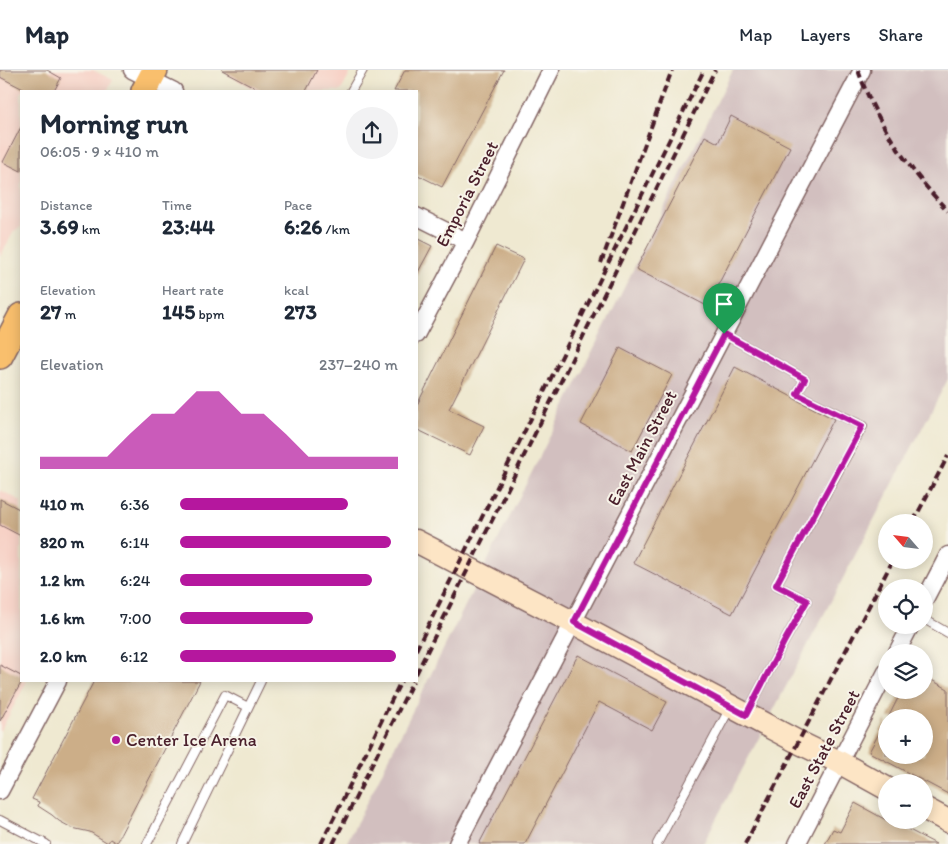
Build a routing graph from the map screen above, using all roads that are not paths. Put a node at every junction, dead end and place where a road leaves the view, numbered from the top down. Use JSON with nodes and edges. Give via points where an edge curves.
{"nodes":[{"id":1,"x":363,"y":70,"type":"edge"},
{"id":2,"x":552,"y":70,"type":"edge"},
{"id":3,"x":862,"y":70,"type":"edge"},
{"id":4,"x":145,"y":78,"type":"edge"},
{"id":5,"x":172,"y":90,"type":"edge"},
{"id":6,"x":352,"y":90,"type":"edge"},
{"id":7,"x":418,"y":217,"type":"edge"},
{"id":8,"x":466,"y":241,"type":"junction"},
{"id":9,"x":14,"y":324,"type":"edge"},
{"id":10,"x":418,"y":331,"type":"edge"},
{"id":11,"x":724,"y":334,"type":"junction"},
{"id":12,"x":0,"y":356,"type":"edge"},
{"id":13,"x":418,"y":542,"type":"edge"},
{"id":14,"x":948,"y":555,"type":"edge"},
{"id":15,"x":933,"y":584,"type":"edge"},
{"id":16,"x":574,"y":622,"type":"junction"},
{"id":17,"x":933,"y":625,"type":"edge"},
{"id":18,"x":948,"y":633,"type":"edge"},
{"id":19,"x":57,"y":682,"type":"edge"},
{"id":20,"x":260,"y":682,"type":"edge"},
{"id":21,"x":878,"y":687,"type":"edge"},
{"id":22,"x":248,"y":707,"type":"junction"},
{"id":23,"x":738,"y":711,"type":"junction"},
{"id":24,"x":839,"y":762,"type":"junction"},
{"id":25,"x":878,"y":784,"type":"edge"},
{"id":26,"x":0,"y":791,"type":"edge"},
{"id":27,"x":933,"y":812,"type":"edge"},
{"id":28,"x":0,"y":820,"type":"edge"},
{"id":29,"x":948,"y":820,"type":"edge"},
{"id":30,"x":46,"y":844,"type":"edge"},
{"id":31,"x":147,"y":844,"type":"edge"},
{"id":32,"x":182,"y":844,"type":"edge"},
{"id":33,"x":457,"y":844,"type":"edge"},
{"id":34,"x":657,"y":844,"type":"edge"},
{"id":35,"x":797,"y":844,"type":"edge"}],
"edges":[{"from":1,"to":6,"type":"lane"},
{"from":2,"to":8,"type":"street","name":"Emporia Street"},
{"from":3,"to":11,"type":"street","name":"East Main Street"},
{"from":4,"to":5,"type":"street"},
{"from":7,"to":8,"type":"street"},
{"from":8,"to":10,"type":"street","name":"Emporia Street"},
{"from":9,"to":12,"type":"main road"},
{"from":11,"to":16,"type":"street","name":"East Main Street"},
{"from":11,"to":23,"type":"lane","via":[[805,379],[797,394],[862,426],[776,585],[807,601]]},
{"from":13,"to":16,"type":"street"},
{"from":14,"to":15,"type":"street"},
{"from":16,"to":23,"type":"street"},
{"from":16,"to":33,"type":"street","name":"East Main Street"},
{"from":17,"to":18,"type":"lane"},
{"from":19,"to":26,"type":"street"},
{"from":20,"to":22,"type":"lane"},
{"from":21,"to":24,"type":"street","name":"East State Street"},
{"from":22,"to":31,"type":"lane","via":[[225,695]]},
{"from":22,"to":32,"type":"lane"},
{"from":23,"to":24,"type":"street"},
{"from":23,"to":34,"type":"lane"},
{"from":24,"to":25,"type":"street"},
{"from":24,"to":35,"type":"street","name":"East State Street"},
{"from":27,"to":29,"type":"street"},
{"from":28,"to":30,"type":"lane"}]}
